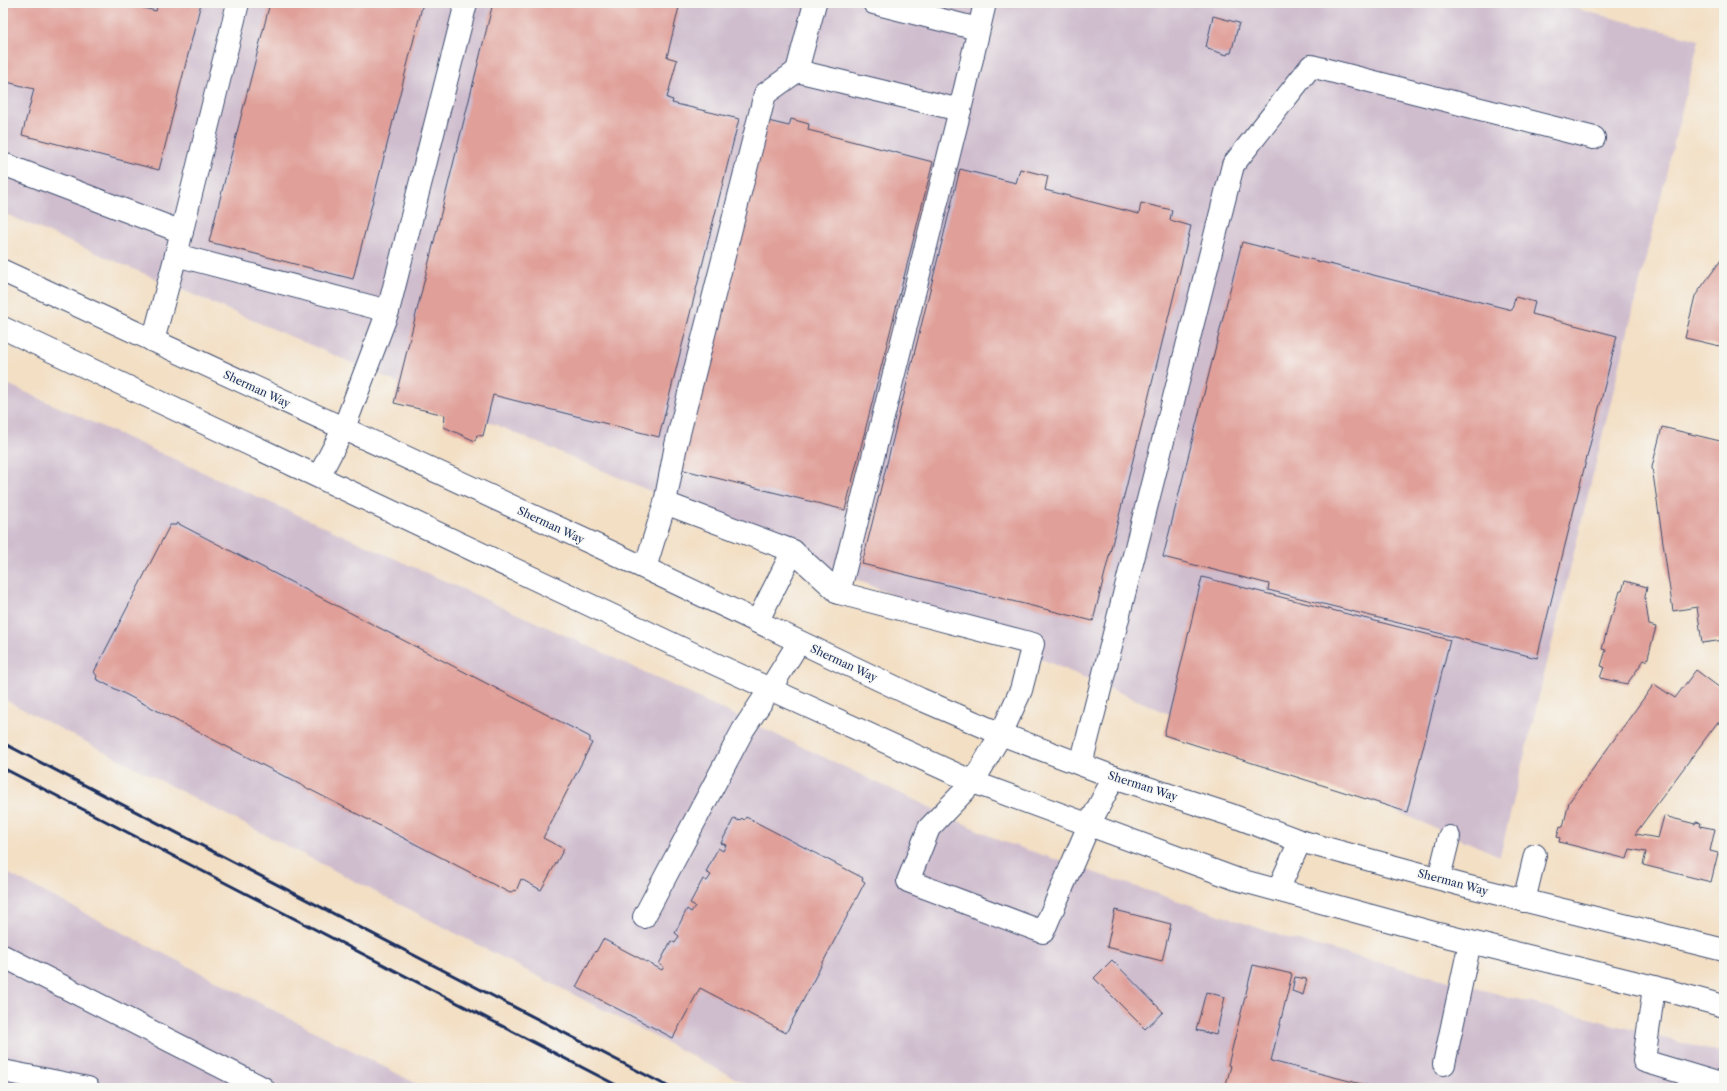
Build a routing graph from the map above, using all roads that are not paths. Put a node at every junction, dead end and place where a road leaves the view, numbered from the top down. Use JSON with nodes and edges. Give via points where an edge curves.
{"nodes":[{"id":1,"x":238,"y":3,"type":"edge"},
{"id":2,"x":466,"y":3,"type":"edge"},
{"id":3,"x":815,"y":3,"type":"edge"},
{"id":4,"x":874,"y":3,"type":"edge"},
{"id":5,"x":985,"y":3,"type":"edge"},
{"id":6,"x":978,"y":29,"type":"junction"},
{"id":7,"x":797,"y":71,"type":"junction"},
{"id":8,"x":960,"y":110,"type":"junction"},
{"id":9,"x":1594,"y":138,"type":"dead end"},
{"id":10,"x":3,"y":164,"type":"edge"},
{"id":11,"x":182,"y":232,"type":"junction"},
{"id":12,"x":176,"y":255,"type":"junction"},
{"id":13,"x":3,"y":271,"type":"edge"},
{"id":14,"x":388,"y":311,"type":"junction"},
{"id":15,"x":3,"y":328,"type":"edge"},
{"id":16,"x":153,"y":341,"type":"junction"},
{"id":17,"x":344,"y":428,"type":"junction"},
{"id":18,"x":319,"y":476,"type":"junction"},
{"id":19,"x":665,"y":503,"type":"junction"},
{"id":20,"x":793,"y":551,"type":"junction"},
{"id":21,"x":645,"y":568,"type":"junction"},
{"id":22,"x":839,"y":593,"type":"junction"},
{"id":23,"x":757,"y":622,"type":"junction"},
{"id":24,"x":799,"y":642,"type":"junction"},
{"id":25,"x":770,"y":689,"type":"junction"},
{"id":26,"x":1001,"y":734,"type":"junction"},
{"id":27,"x":1081,"y":764,"type":"junction"},
{"id":28,"x":1114,"y":777,"type":"junction"},
{"id":29,"x":973,"y":782,"type":"junction"},
{"id":30,"x":1089,"y":825,"type":"junction"},
{"id":31,"x":1449,"y":837,"type":"dead end"},
{"id":32,"x":1300,"y":841,"type":"junction"},
{"id":33,"x":1535,"y":855,"type":"dead end"},
{"id":34,"x":1439,"y":878,"type":"junction"},
{"id":35,"x":1278,"y":890,"type":"junction"},
{"id":36,"x":1524,"y":901,"type":"junction"},
{"id":37,"x":644,"y":917,"type":"dead end"},
{"id":38,"x":1470,"y":942,"type":"junction"},
{"id":39,"x":1724,"y":950,"type":"edge"},
{"id":40,"x":3,"y":956,"type":"edge"},
{"id":41,"x":1654,"y":987,"type":"junction"},
{"id":42,"x":1724,"y":1006,"type":"edge"},
{"id":43,"x":1444,"y":1064,"type":"dead end"},
{"id":44,"x":3,"y":1071,"type":"edge"},
{"id":45,"x":1724,"y":1085,"type":"edge"},
{"id":46,"x":88,"y":1088,"type":"edge"},
{"id":47,"x":263,"y":1088,"type":"edge"}],
"edges":[{"from":1,"to":11,"type":"main road"},
{"from":2,"to":14,"type":"main road"},
{"from":3,"to":7,"type":"main road"},
{"from":4,"to":6,"type":"main road"},
{"from":5,"to":6,"type":"main road"},
{"from":6,"to":8,"type":"main road"},
{"from":7,"to":8,"type":"main road"},
{"from":7,"to":19,"type":"main road","via":[[765,94],[676,445]]},
{"from":8,"to":22,"type":"main road"},
{"from":9,"to":27,"type":"main road","via":[[1311,66],[1233,164]]},
{"from":10,"to":11,"type":"main road"},
{"from":11,"to":12,"type":"main road"},
{"from":12,"to":14,"type":"main road"},
{"from":12,"to":16,"type":"main road"},
{"from":13,"to":16,"type":"main road","name":"Sherman Way"},
{"from":14,"to":17,"type":"main road"},
{"from":15,"to":18,"type":"main road"},
{"from":16,"to":17,"type":"main road","name":"Sherman Way"},
{"from":17,"to":18,"type":"main road"},
{"from":17,"to":21,"type":"main road","name":"Sherman Way"},
{"from":18,"to":25,"type":"main road"},
{"from":19,"to":20,"type":"main road"},
{"from":19,"to":21,"type":"main road"},
{"from":20,"to":22,"type":"main road"},
{"from":20,"to":23,"type":"main road"},
{"from":21,"to":23,"type":"main road","name":"Sherman Way"},
{"from":22,"to":26,"type":"main road","via":[[1033,644],[1021,690]]},
{"from":23,"to":24,"type":"main road","name":"Sherman Way"},
{"from":24,"to":25,"type":"main road"},
{"from":24,"to":26,"type":"main road","name":"Sherman Way"},
{"from":25,"to":29,"type":"main road"},
{"from":25,"to":37,"type":"main road","via":[[743,730]]},
{"from":26,"to":27,"type":"main road","name":"Sherman Way"},
{"from":26,"to":29,"type":"main road"},
{"from":27,"to":28,"type":"main road","name":"Sherman Way"},
{"from":28,"to":30,"type":"main road"},
{"from":28,"to":32,"type":"main road","name":"Sherman Way","via":[[1231,815]]},
{"from":29,"to":30,"type":"main road"},
{"from":29,"to":30,"type":"main road","via":[[929,828],[908,881],[1044,932]]},
{"from":30,"to":35,"type":"main road","via":[[1236,878]]},
{"from":31,"to":34,"type":"main road"},
{"from":32,"to":34,"type":"main road","name":"Sherman Way"},
{"from":32,"to":35,"type":"main road"},
{"from":33,"to":36,"type":"main road"},
{"from":34,"to":36,"type":"main road","name":"Sherman Way"},
{"from":35,"to":38,"type":"main road"},
{"from":36,"to":39,"type":"main road","name":"Sherman Way"},
{"from":38,"to":41,"type":"main road"},
{"from":38,"to":43,"type":"main road"},
{"from":40,"to":47,"type":"main road"},
{"from":41,"to":42,"type":"main road"},
{"from":41,"to":45,"type":"main road","via":[[1644,1062]]},
{"from":44,"to":46,"type":"main road"}]}
